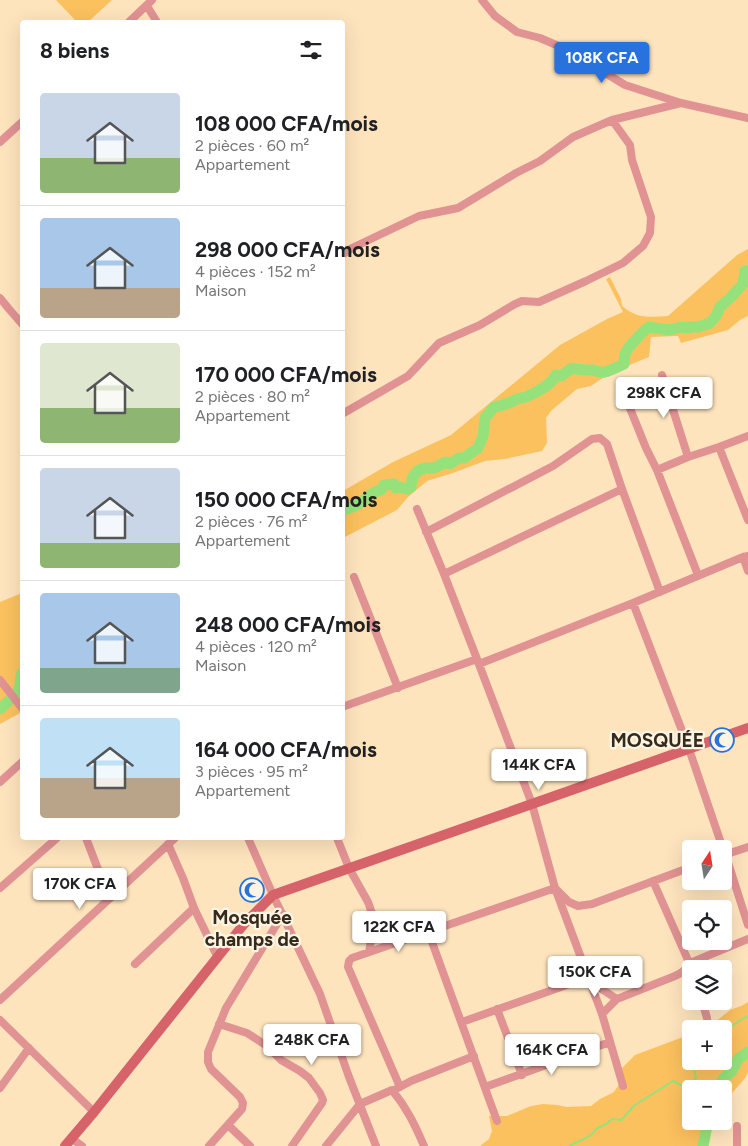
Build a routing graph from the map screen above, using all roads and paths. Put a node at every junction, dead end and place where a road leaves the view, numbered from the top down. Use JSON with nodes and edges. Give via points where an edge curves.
{"nodes":[{"id":1,"x":482,"y":0,"type":"edge"},
{"id":2,"x":150,"y":3,"type":"edge"},
{"id":3,"x":132,"y":20,"type":"edge"},
{"id":4,"x":156,"y":20,"type":"edge"},
{"id":5,"x":681,"y":103,"type":"junction"},
{"id":6,"x":748,"y":118,"type":"edge"},
{"id":7,"x":612,"y":120,"type":"junction"},
{"id":8,"x":20,"y":124,"type":"edge"},
{"id":9,"x":0,"y":142,"type":"edge"},
{"id":10,"x":345,"y":254,"type":"edge"},
{"id":11,"x":0,"y":298,"type":"edge"},
{"id":12,"x":20,"y":322,"type":"edge"},
{"id":13,"x":662,"y":375,"type":"dead end"},
{"id":14,"x":625,"y":396,"type":"dead end"},
{"id":15,"x":345,"y":412,"type":"edge"},
{"id":16,"x":748,"y":436,"type":"edge"},
{"id":17,"x":719,"y":447,"type":"junction"},
{"id":18,"x":688,"y":457,"type":"junction"},
{"id":19,"x":657,"y":470,"type":"junction"},
{"id":20,"x":622,"y":489,"type":"junction"},
{"id":21,"x":417,"y":509,"type":"dead end"},
{"id":22,"x":748,"y":520,"type":"edge"},
{"id":23,"x":426,"y":532,"type":"junction"},
{"id":24,"x":745,"y":556,"type":"edge"},
{"id":25,"x":748,"y":571,"type":"edge"},
{"id":26,"x":444,"y":574,"type":"junction"},
{"id":27,"x":698,"y":575,"type":"junction"},
{"id":28,"x":354,"y":578,"type":"dead end"},
{"id":29,"x":660,"y":592,"type":"junction"},
{"id":30,"x":633,"y":603,"type":"junction"},
{"id":31,"x":478,"y":661,"type":"junction"},
{"id":32,"x":0,"y":680,"type":"edge"},
{"id":33,"x":398,"y":688,"type":"junction"},
{"id":34,"x":20,"y":706,"type":"edge"},
{"id":35,"x":345,"y":706,"type":"edge"},
{"id":36,"x":748,"y":728,"type":"edge"},
{"id":37,"x":689,"y":749,"type":"junction"},
{"id":38,"x":20,"y":764,"type":"edge"},
{"id":39,"x":0,"y":782,"type":"edge"},
{"id":40,"x":532,"y":804,"type":"junction"},
{"id":41,"x":55,"y":840,"type":"edge"},
{"id":42,"x":87,"y":840,"type":"edge"},
{"id":43,"x":173,"y":840,"type":"edge"},
{"id":44,"x":249,"y":840,"type":"edge"},
{"id":45,"x":338,"y":840,"type":"edge"},
{"id":46,"x":720,"y":840,"type":"edge"},
{"id":47,"x":168,"y":844,"type":"junction"},
{"id":48,"x":748,"y":847,"type":"edge"},
{"id":49,"x":732,"y":850,"type":"edge"},
{"id":50,"x":348,"y":868,"type":"junction"},
{"id":51,"x":682,"y":870,"type":"edge"},
{"id":52,"x":732,"y":876,"type":"edge"},
{"id":53,"x":653,"y":881,"type":"junction"},
{"id":54,"x":0,"y":888,"type":"edge"},
{"id":55,"x":555,"y":888,"type":"junction"},
{"id":56,"x":273,"y":895,"type":"junction"},
{"id":57,"x":110,"y":898,"type":"junction"},
{"id":58,"x":194,"y":908,"type":"junction"},
{"id":59,"x":283,"y":914,"type":"junction"},
{"id":60,"x":748,"y":925,"type":"edge"},
{"id":61,"x":428,"y":931,"type":"junction"},
{"id":62,"x":748,"y":939,"type":"edge"},
{"id":63,"x":369,"y":952,"type":"junction"},
{"id":64,"x":218,"y":958,"type":"junction"},
{"id":65,"x":688,"y":960,"type":"edge"},
{"id":66,"x":704,"y":960,"type":"edge"},
{"id":67,"x":135,"y":964,"type":"dead end"},
{"id":68,"x":682,"y":972,"type":"edge"},
{"id":69,"x":589,"y":977,"type":"junction"},
{"id":70,"x":617,"y":999,"type":"junction"},
{"id":71,"x":0,"y":1000,"type":"edge"},
{"id":72,"x":497,"y":1010,"type":"junction"},
{"id":73,"x":705,"y":1010,"type":"edge"},
{"id":74,"x":602,"y":1014,"type":"junction"},
{"id":75,"x":707,"y":1018,"type":"dead end"},
{"id":76,"x":0,"y":1020,"type":"edge"},
{"id":77,"x":462,"y":1022,"type":"junction"},
{"id":78,"x":219,"y":1024,"type":"junction"},
{"id":79,"x":610,"y":1042,"type":"junction"},
{"id":80,"x":29,"y":1048,"type":"junction"},
{"id":81,"x":474,"y":1056,"type":"junction"},
{"id":82,"x":522,"y":1074,"type":"junction"},
{"id":83,"x":623,"y":1086,"type":"dead end"},
{"id":84,"x":400,"y":1087,"type":"junction"},
{"id":85,"x":485,"y":1087,"type":"junction"},
{"id":86,"x":0,"y":1088,"type":"edge"},
{"id":87,"x":392,"y":1090,"type":"junction"},
{"id":88,"x":360,"y":1104,"type":"junction"},
{"id":89,"x":94,"y":1112,"type":"junction"},
{"id":90,"x":497,"y":1121,"type":"dead end"},
{"id":91,"x":228,"y":1125,"type":"junction"},
{"id":92,"x":737,"y":1126,"type":"dead end"},
{"id":93,"x":68,"y":1142,"type":"edge"},
{"id":94,"x":82,"y":1146,"type":"edge"},
{"id":95,"x":209,"y":1146,"type":"edge"},
{"id":96,"x":250,"y":1146,"type":"edge"},
{"id":97,"x":292,"y":1146,"type":"edge"},
{"id":98,"x":326,"y":1146,"type":"edge"},
{"id":99,"x":376,"y":1146,"type":"edge"},
{"id":100,"x":424,"y":1146,"type":"edge"},
{"id":101,"x":737,"y":1146,"type":"edge"}],
"edges":[{"from":1,"to":5,"type":"street","via":[[495,16],[517,32],[568,50],[625,85]]},
{"from":2,"to":3,"type":"street"},
{"from":2,"to":4,"type":"street"},
{"from":5,"to":6,"type":"street"},
{"from":5,"to":7,"type":"street"},
{"from":7,"to":10,"type":"street","via":[[573,137],[540,161],[458,208],[419,216]]},
{"from":7,"to":15,"type":"street","via":[[630,145],[651,216],[650,233],[643,246],[623,263],[586,281],[539,302],[522,301],[439,343],[408,376]]},
{"from":8,"to":9,"type":"street"},
{"from":11,"to":12,"type":"street"},
{"from":13,"to":18,"type":"street"},
{"from":14,"to":19,"type":"street"},
{"from":16,"to":17,"type":"street"},
{"from":17,"to":18,"type":"street"},
{"from":17,"to":22,"type":"street"},
{"from":18,"to":19,"type":"street"},
{"from":19,"to":27,"type":"street"},
{"from":20,"to":23,"type":"street","via":[[607,444],[600,438],[592,439],[553,466]]},
{"from":20,"to":26,"type":"street"},
{"from":20,"to":29,"type":"street"},
{"from":21,"to":23,"type":"street"},
{"from":23,"to":26,"type":"street"},
{"from":24,"to":25,"type":"street"},
{"from":24,"to":27,"type":"street"},
{"from":26,"to":31,"type":"street"},
{"from":27,"to":29,"type":"street"},
{"from":28,"to":33,"type":"street"},
{"from":29,"to":30,"type":"street"},
{"from":30,"to":31,"type":"street"},
{"from":30,"to":37,"type":"street"},
{"from":31,"to":33,"type":"street"},
{"from":31,"to":40,"type":"street"},
{"from":32,"to":34,"type":"street"},
{"from":33,"to":35,"type":"street"},
{"from":36,"to":37,"type":"street"},
{"from":37,"to":40,"type":"street"},
{"from":37,"to":46,"type":"street"},
{"from":38,"to":39,"type":"street"},
{"from":40,"to":50,"type":"street"},
{"from":40,"to":55,"type":"street"},
{"from":41,"to":54,"type":"street"},
{"from":42,"to":57,"type":"street"},
{"from":43,"to":47,"type":"street"},
{"from":44,"to":56,"type":"street"},
{"from":45,"to":50,"type":"street"},
{"from":47,"to":57,"type":"street"},
{"from":47,"to":58,"type":"street"},
{"from":48,"to":49,"type":"street"},
{"from":50,"to":56,"type":"street"},
{"from":50,"to":63,"type":"street","via":[[373,916]]},
{"from":51,"to":53,"type":"street"},
{"from":52,"to":60,"type":"street"},
{"from":53,"to":55,"type":"street","via":[[592,904],[578,906]]},
{"from":53,"to":65,"type":"street"},
{"from":55,"to":61,"type":"street"},
{"from":55,"to":69,"type":"street"},
{"from":56,"to":59,"type":"street"},
{"from":56,"to":64,"type":"street","via":[[244,924]]},
{"from":57,"to":71,"type":"street"},
{"from":58,"to":64,"type":"street"},
{"from":58,"to":67,"type":"street"},
{"from":59,"to":78,"type":"street"},
{"from":59,"to":88,"type":"street","via":[[320,994]]},
{"from":61,"to":63,"type":"street"},
{"from":61,"to":77,"type":"street"},
{"from":62,"to":66,"type":"street"},
{"from":63,"to":84,"type":"street","via":[[349,960],[348,967]]},
{"from":64,"to":89,"type":"street"},
{"from":68,"to":70,"type":"street"},
{"from":69,"to":70,"type":"street"},
{"from":69,"to":72,"type":"street"},
{"from":69,"to":74,"type":"street"},
{"from":70,"to":74,"type":"street"},
{"from":72,"to":77,"type":"street"},
{"from":72,"to":82,"type":"street"},
{"from":73,"to":75,"type":"street"},
{"from":74,"to":79,"type":"street"},
{"from":76,"to":80,"type":"street"},
{"from":77,"to":81,"type":"street"},
{"from":78,"to":91,"type":"street","via":[[208,1052],[208,1062],[243,1103],[242,1109]]},
{"from":78,"to":97,"type":"street","via":[[247,1033],[267,1046],[281,1060],[309,1078],[320,1093],[322,1103]]},
{"from":79,"to":82,"type":"street"},
{"from":79,"to":83,"type":"street"},
{"from":80,"to":86,"type":"street"},
{"from":80,"to":89,"type":"street"},
{"from":81,"to":84,"type":"street"},
{"from":81,"to":85,"type":"street"},
{"from":82,"to":85,"type":"street"},
{"from":84,"to":87,"type":"street"},
{"from":85,"to":90,"type":"street"},
{"from":87,"to":88,"type":"street"},
{"from":87,"to":100,"type":"street","via":[[410,1115]]},
{"from":88,"to":98,"type":"street"},
{"from":88,"to":99,"type":"street"},
{"from":89,"to":93,"type":"street"},
{"from":91,"to":95,"type":"street"},
{"from":91,"to":96,"type":"street"},
{"from":92,"to":101,"type":"street"},
{"from":93,"to":94,"type":"street"}]}
